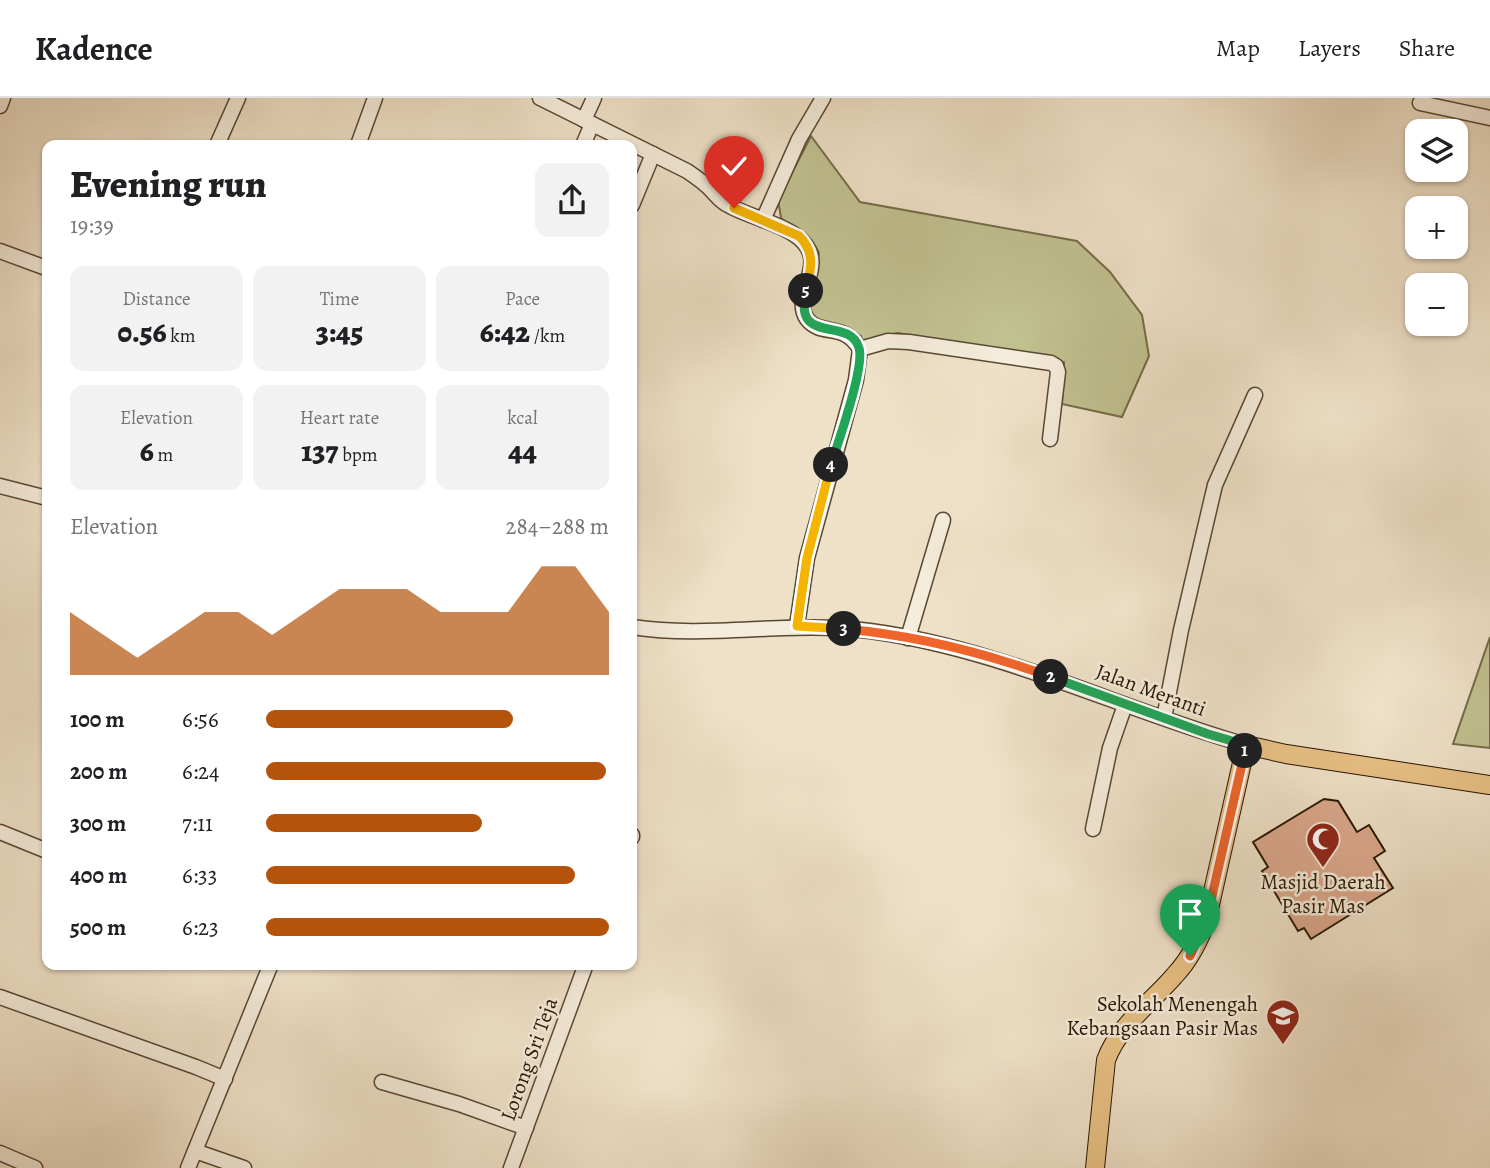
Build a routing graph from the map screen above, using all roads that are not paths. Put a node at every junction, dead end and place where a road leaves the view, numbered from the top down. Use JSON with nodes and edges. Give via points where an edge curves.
{"nodes":[{"id":1,"x":3,"y":98,"type":"edge"},
{"id":2,"x":238,"y":98,"type":"edge"},
{"id":3,"x":375,"y":98,"type":"edge"},
{"id":4,"x":540,"y":98,"type":"edge"},
{"id":5,"x":593,"y":98,"type":"edge"},
{"id":6,"x":823,"y":98,"type":"edge"},
{"id":7,"x":1420,"y":103,"type":"dead end"},
{"id":8,"x":0,"y":106,"type":"edge"},
{"id":9,"x":1490,"y":118,"type":"edge"},
{"id":10,"x":588,"y":122,"type":"junction"},
{"id":11,"x":220,"y":140,"type":"edge"},
{"id":12,"x":360,"y":140,"type":"edge"},
{"id":13,"x":584,"y":140,"type":"edge"},
{"id":14,"x":625,"y":140,"type":"edge"},
{"id":15,"x":637,"y":146,"type":"edge"},
{"id":16,"x":653,"y":154,"type":"junction"},
{"id":17,"x":637,"y":193,"type":"edge"},
{"id":18,"x":763,"y":220,"type":"junction"},
{"id":19,"x":0,"y":251,"type":"edge"},
{"id":20,"x":42,"y":267,"type":"edge"},
{"id":21,"x":860,"y":349,"type":"junction"},
{"id":22,"x":1255,"y":396,"type":"dead end"},
{"id":23,"x":1050,"y":439,"type":"dead end"},
{"id":24,"x":0,"y":485,"type":"edge"},
{"id":25,"x":42,"y":497,"type":"edge"},
{"id":26,"x":943,"y":520,"type":"dead end"},
{"id":27,"x":797,"y":626,"type":"junction"},
{"id":28,"x":637,"y":628,"type":"edge"},
{"id":29,"x":908,"y":638,"type":"junction"},
{"id":30,"x":1125,"y":705,"type":"junction"},
{"id":31,"x":1164,"y":718,"type":"junction"},
{"id":32,"x":1246,"y":745,"type":"junction"},
{"id":33,"x":1490,"y":785,"type":"edge"},
{"id":34,"x":1093,"y":829,"type":"dead end"},
{"id":35,"x":0,"y":832,"type":"edge"},
{"id":36,"x":42,"y":849,"type":"edge"},
{"id":37,"x":269,"y":970,"type":"edge"},
{"id":38,"x":584,"y":970,"type":"edge"},
{"id":39,"x":0,"y":997,"type":"edge"},
{"id":40,"x":225,"y":1079,"type":"junction"},
{"id":41,"x":382,"y":1082,"type":"dead end"},
{"id":42,"x":526,"y":1128,"type":"junction"},
{"id":43,"x":195,"y":1152,"type":"junction"},
{"id":44,"x":0,"y":1153,"type":"edge"},
{"id":45,"x":35,"y":1168,"type":"edge"},
{"id":46,"x":188,"y":1168,"type":"edge"},
{"id":47,"x":244,"y":1168,"type":"edge"},
{"id":48,"x":511,"y":1168,"type":"edge"},
{"id":49,"x":1095,"y":1168,"type":"edge"}],
"edges":[{"from":1,"to":8,"type":"street"},
{"from":2,"to":11,"type":"street"},
{"from":3,"to":12,"type":"street"},
{"from":4,"to":10,"type":"street"},
{"from":5,"to":10,"type":"street"},
{"from":6,"to":18,"type":"street"},
{"from":7,"to":9,"type":"street"},
{"from":10,"to":13,"type":"street"},
{"from":10,"to":14,"type":"street"},
{"from":15,"to":16,"type":"street"},
{"from":16,"to":17,"type":"street"},
{"from":16,"to":18,"type":"street","via":[[704,183],[727,205]]},
{"from":18,"to":21,"type":"street","via":[[799,236],[810,252],[805,316],[824,329],[846,333]]},
{"from":19,"to":20,"type":"street"},
{"from":21,"to":23,"type":"street","via":[[888,341],[909,342],[1051,363],[1058,372]]},
{"from":21,"to":27,"type":"street","via":[[856,380],[807,558]]},
{"from":22,"to":31,"type":"street","via":[[1215,485]]},
{"from":24,"to":25,"type":"street"},
{"from":26,"to":29,"type":"street"},
{"from":27,"to":28,"type":"street","name":"Jalan Meranti","via":[[676,632]]},
{"from":27,"to":29,"type":"street","name":"Jalan Meranti"},
{"from":29,"to":30,"type":"street","name":"Jalan Meranti","via":[[963,649]]},
{"from":30,"to":31,"type":"street","name":"Jalan Meranti"},
{"from":30,"to":34,"type":"street","via":[[1110,748]]},
{"from":31,"to":32,"type":"street","name":"Jalan Meranti"},
{"from":32,"to":33,"type":"main road","name":"Jalan Meranti"},
{"from":32,"to":49,"type":"main road","via":[[1200,936],[1176,974],[1111,1046],[1106,1060]]},
{"from":35,"to":36,"type":"street"},
{"from":37,"to":40,"type":"street"},
{"from":38,"to":42,"type":"street","name":"Lorong Sri Teja"},
{"from":39,"to":40,"type":"street"},
{"from":40,"to":43,"type":"street"},
{"from":41,"to":42,"type":"street"},
{"from":42,"to":48,"type":"street","name":"Lorong Sri Teja"},
{"from":43,"to":46,"type":"street"},
{"from":43,"to":47,"type":"street"},
{"from":44,"to":45,"type":"street"}]}
